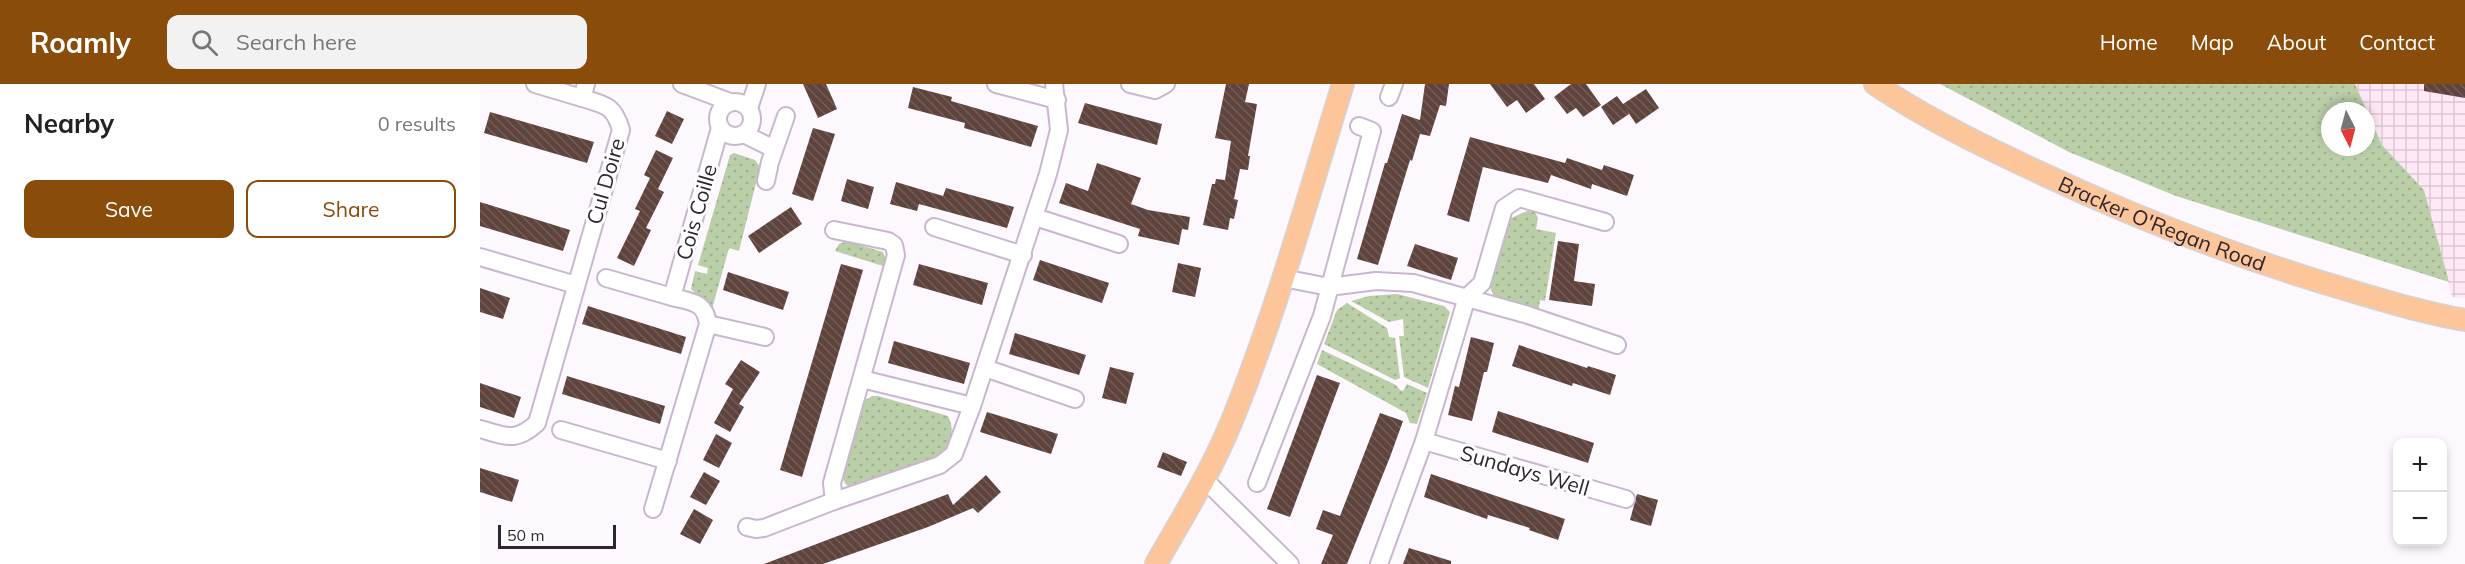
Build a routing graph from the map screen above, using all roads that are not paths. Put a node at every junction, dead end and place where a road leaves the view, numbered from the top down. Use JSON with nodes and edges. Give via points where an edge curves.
{"nodes":[{"id":1,"x":535,"y":84,"type":"edge"},
{"id":2,"x":682,"y":84,"type":"edge"},
{"id":3,"x":757,"y":84,"type":"edge"},
{"id":4,"x":996,"y":84,"type":"edge"},
{"id":5,"x":1130,"y":84,"type":"edge"},
{"id":6,"x":1166,"y":84,"type":"edge"},
{"id":7,"x":1343,"y":84,"type":"edge"},
{"id":8,"x":1875,"y":84,"type":"edge"},
{"id":9,"x":584,"y":91,"type":"edge"},
{"id":10,"x":1055,"y":92,"type":"edge"},
{"id":11,"x":730,"y":102,"type":"junction"},
{"id":12,"x":749,"y":108,"type":"junction"},
{"id":13,"x":786,"y":116,"type":"dead end"},
{"id":14,"x":1359,"y":126,"type":"dead end"},
{"id":15,"x":720,"y":128,"type":"junction"},
{"id":16,"x":744,"y":134,"type":"junction"},
{"id":17,"x":774,"y":149,"type":"junction"},
{"id":18,"x":766,"y":181,"type":"dead end"},
{"id":19,"x":1035,"y":217,"type":"junction"},
{"id":20,"x":1605,"y":222,"type":"dead end"},
{"id":21,"x":934,"y":227,"type":"dead end"},
{"id":22,"x":834,"y":230,"type":"dead end"},
{"id":23,"x":1119,"y":244,"type":"dead end"},
{"id":24,"x":1023,"y":255,"type":"junction"},
{"id":25,"x":480,"y":257,"type":"edge"},
{"id":26,"x":1283,"y":278,"type":"junction"},
{"id":27,"x":606,"y":279,"type":"dead end"},
{"id":28,"x":576,"y":285,"type":"junction"},
{"id":29,"x":1329,"y":287,"type":"junction"},
{"id":30,"x":672,"y":297,"type":"junction"},
{"id":31,"x":1467,"y":297,"type":"junction"},
{"id":32,"x":2465,"y":321,"type":"edge"},
{"id":33,"x":708,"y":324,"type":"junction"},
{"id":34,"x":765,"y":337,"type":"dead end"},
{"id":35,"x":1617,"y":345,"type":"dead end"},
{"id":36,"x":985,"y":368,"type":"junction"},
{"id":37,"x":862,"y":380,"type":"junction"},
{"id":38,"x":1075,"y":399,"type":"dead end"},
{"id":39,"x":972,"y":406,"type":"junction"},
{"id":40,"x":480,"y":429,"type":"edge"},
{"id":41,"x":561,"y":430,"type":"dead end"},
{"id":42,"x":1424,"y":441,"type":"junction"},
{"id":43,"x":668,"y":461,"type":"junction"},
{"id":44,"x":1204,"y":479,"type":"junction"},
{"id":45,"x":1257,"y":483,"type":"dead end"},
{"id":46,"x":1626,"y":499,"type":"dead end"},
{"id":47,"x":834,"y":501,"type":"junction"},
{"id":48,"x":653,"y":509,"type":"dead end"},
{"id":49,"x":747,"y":526,"type":"dead end"},
{"id":50,"x":1156,"y":564,"type":"edge"},
{"id":51,"x":1290,"y":564,"type":"edge"},
{"id":52,"x":1379,"y":564,"type":"edge"}],
"edges":[{"from":1,"to":9,"type":"street","name":"Cul Doire"},
{"from":2,"to":11,"type":"street"},
{"from":3,"to":12,"type":"street"},
{"from":4,"to":10,"type":"street"},
{"from":5,"to":6,"type":"street","via":[[1155,90]]},
{"from":7,"to":26,"type":"main road"},
{"from":8,"to":32,"type":"main road","name":"Bracker O'Regan Road","via":[[2018,163],[2208,245],[2369,297]]},
{"from":9,"to":28,"type":"street","name":"Cul Doire","via":[[609,106],[621,130]]},
{"from":10,"to":19,"type":"street","via":[[1059,130]]},
{"from":11,"to":12,"type":"street"},
{"from":11,"to":15,"type":"street","via":[[719,113]]},
{"from":12,"to":16,"type":"street","via":[[751,125]]},
{"from":13,"to":17,"type":"street"},
{"from":14,"to":29,"type":"street","via":[[1372,131]]},
{"from":15,"to":16,"type":"street","via":[[734,136]]},
{"from":15,"to":30,"type":"street","name":"Cois Coille"},
{"from":16,"to":17,"type":"street"},
{"from":17,"to":18,"type":"street"},
{"from":19,"to":23,"type":"street"},
{"from":19,"to":24,"type":"street"},
{"from":20,"to":31,"type":"street","via":[[1519,198],[1504,208],[1482,283]]},
{"from":21,"to":24,"type":"street"},
{"from":22,"to":37,"type":"street","via":[[888,241],[896,250]]},
{"from":24,"to":36,"type":"street"},
{"from":25,"to":28,"type":"street"},
{"from":26,"to":29,"type":"street"},
{"from":26,"to":44,"type":"main road","via":[[1231,424]]},
{"from":27,"to":30,"type":"street"},
{"from":28,"to":40,"type":"street","name":"Cul Doire","via":[[537,423],[525,434],[508,437]]},
{"from":29,"to":31,"type":"street","via":[[1399,281]]},
{"from":29,"to":45,"type":"street","via":[[1322,316]]},
{"from":30,"to":33,"type":"street","via":[[697,303],[706,313]]},
{"from":31,"to":35,"type":"street"},
{"from":31,"to":42,"type":"street"},
{"from":33,"to":34,"type":"street"},
{"from":33,"to":43,"type":"street"},
{"from":36,"to":38,"type":"street"},
{"from":36,"to":39,"type":"street"},
{"from":37,"to":39,"type":"street"},
{"from":37,"to":47,"type":"street","via":[[832,483]]},
{"from":39,"to":47,"type":"street","via":[[954,453],[940,465]]},
{"from":41,"to":43,"type":"street"},
{"from":42,"to":46,"type":"street","name":"Sundays Well"},
{"from":42,"to":52,"type":"street"},
{"from":43,"to":48,"type":"street"},
{"from":44,"to":50,"type":"main road"},
{"from":44,"to":51,"type":"street"},
{"from":47,"to":49,"type":"street","via":[[764,528]]}]}
